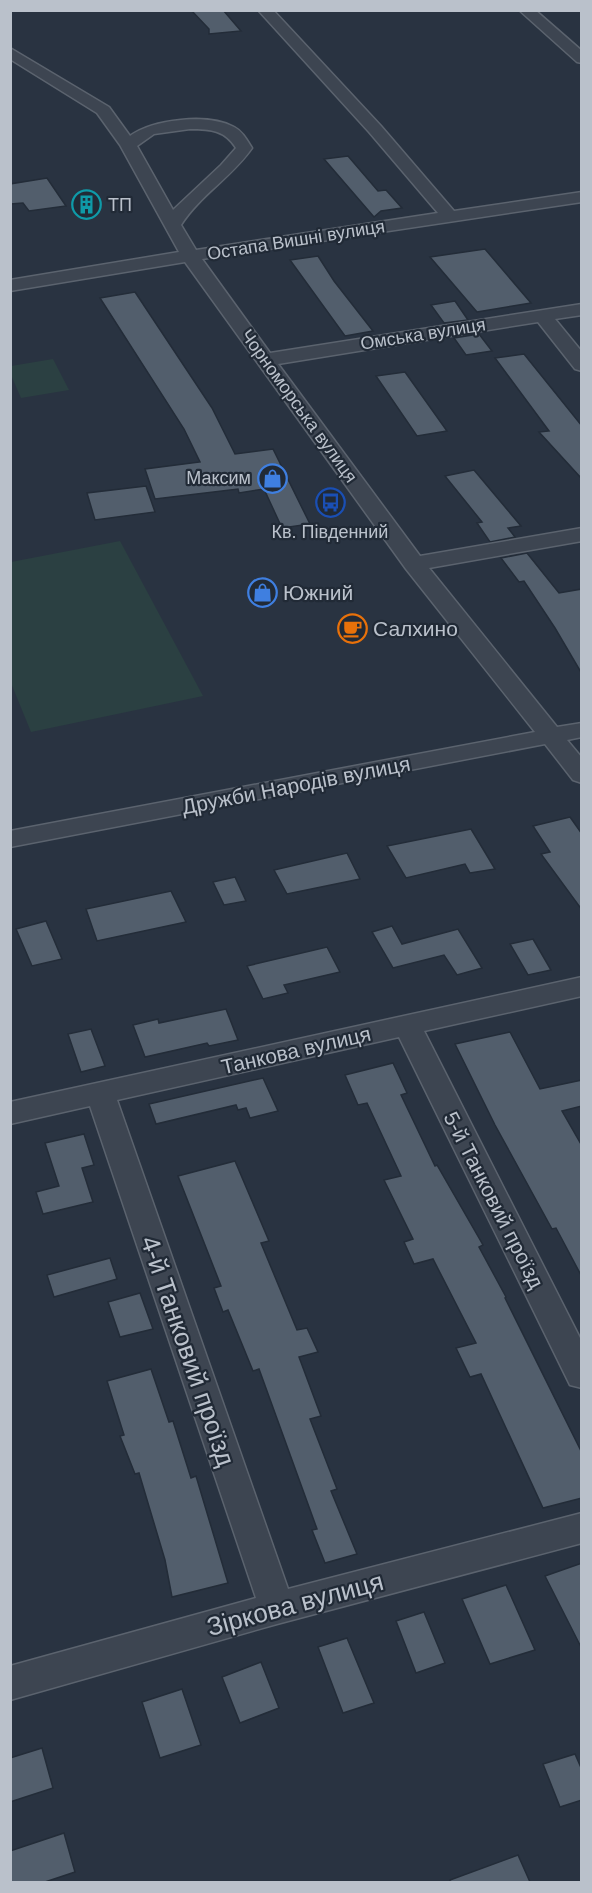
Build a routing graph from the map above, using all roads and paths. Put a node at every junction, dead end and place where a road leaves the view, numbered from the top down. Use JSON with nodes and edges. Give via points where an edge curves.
{"nodes":[{"id":1,"x":265,"y":10,"type":"edge"},
{"id":2,"x":526,"y":10,"type":"edge"},
{"id":3,"x":10,"y":52,"type":"edge"},
{"id":4,"x":582,"y":59,"type":"edge"},
{"id":5,"x":128,"y":146,"type":"junction"},
{"id":6,"x":582,"y":197,"type":"edge"},
{"id":7,"x":448,"y":216,"type":"junction"},
{"id":8,"x":172,"y":226,"type":"junction"},
{"id":9,"x":190,"y":257,"type":"junction"},
{"id":10,"x":10,"y":286,"type":"edge"},
{"id":11,"x":582,"y":309,"type":"edge"},
{"id":12,"x":542,"y":315,"type":"junction"},
{"id":13,"x":265,"y":360,"type":"junction"},
{"id":14,"x":582,"y":364,"type":"edge"},
{"id":15,"x":582,"y":534,"type":"edge"},
{"id":16,"x":414,"y":564,"type":"junction"},
{"id":17,"x":582,"y":730,"type":"edge"},
{"id":18,"x":550,"y":736,"type":"junction"},
{"id":19,"x":582,"y":775,"type":"edge"},
{"id":20,"x":10,"y":840,"type":"edge"},
{"id":21,"x":582,"y":986,"type":"edge"},
{"id":22,"x":406,"y":1025,"type":"junction"},
{"id":23,"x":100,"y":1093,"type":"junction"},
{"id":24,"x":10,"y":1113,"type":"edge"},
{"id":25,"x":582,"y":1375,"type":"edge"},
{"id":26,"x":582,"y":1528,"type":"edge"},
{"id":27,"x":277,"y":1608,"type":"junction"},
{"id":28,"x":10,"y":1683,"type":"edge"}],
"edges":[{"from":1,"to":7,"type":"street","via":[[375,129]]},
{"from":2,"to":4,"type":"street"},
{"from":3,"to":5,"type":"street","name":"Чорноморська вулиця","via":[[103,110]]},
{"from":5,"to":8,"type":"street","name":"Чорноморська вулиця"},
{"from":5,"to":8,"type":"street","via":[[150,130],[200,125],[225,128],[237,136],[244,148],[224,172],[189,201]]},
{"from":6,"to":7,"type":"street","name":"Остапа Вишні вулиця"},
{"from":7,"to":9,"type":"street","name":"Остапа Вишні вулиця"},
{"from":8,"to":9,"type":"street","name":"Чорноморська вулиця"},
{"from":9,"to":10,"type":"street","name":"Остапа Вишні вулиця"},
{"from":9,"to":13,"type":"street","name":"Чорноморська вулиця"},
{"from":11,"to":12,"type":"street","name":"Омська вулиця"},
{"from":12,"to":13,"type":"street","name":"Омська вулиця"},
{"from":12,"to":14,"type":"street"},
{"from":13,"to":16,"type":"street","name":"Чорноморська вулиця"},
{"from":15,"to":16,"type":"street"},
{"from":16,"to":18,"type":"street","name":"Чорноморська вулиця"},
{"from":17,"to":18,"type":"street","name":"Дружби Народів вулиця"},
{"from":18,"to":19,"type":"street","name":"Чорноморська вулиця"},
{"from":18,"to":20,"type":"street","name":"Дружби Народів вулиця"},
{"from":21,"to":22,"type":"street","name":"Танкова вулиця"},
{"from":22,"to":23,"type":"street","name":"Танкова вулиця"},
{"from":22,"to":25,"type":"street","name":"5-й Танковий проїзд"},
{"from":23,"to":24,"type":"street","name":"Танкова вулиця"},
{"from":23,"to":27,"type":"street","name":"4-й Танковий проїзд"},
{"from":26,"to":27,"type":"street","name":"Зіркова вулиця"},
{"from":27,"to":28,"type":"street","name":"Зіркова вулиця"}]}
